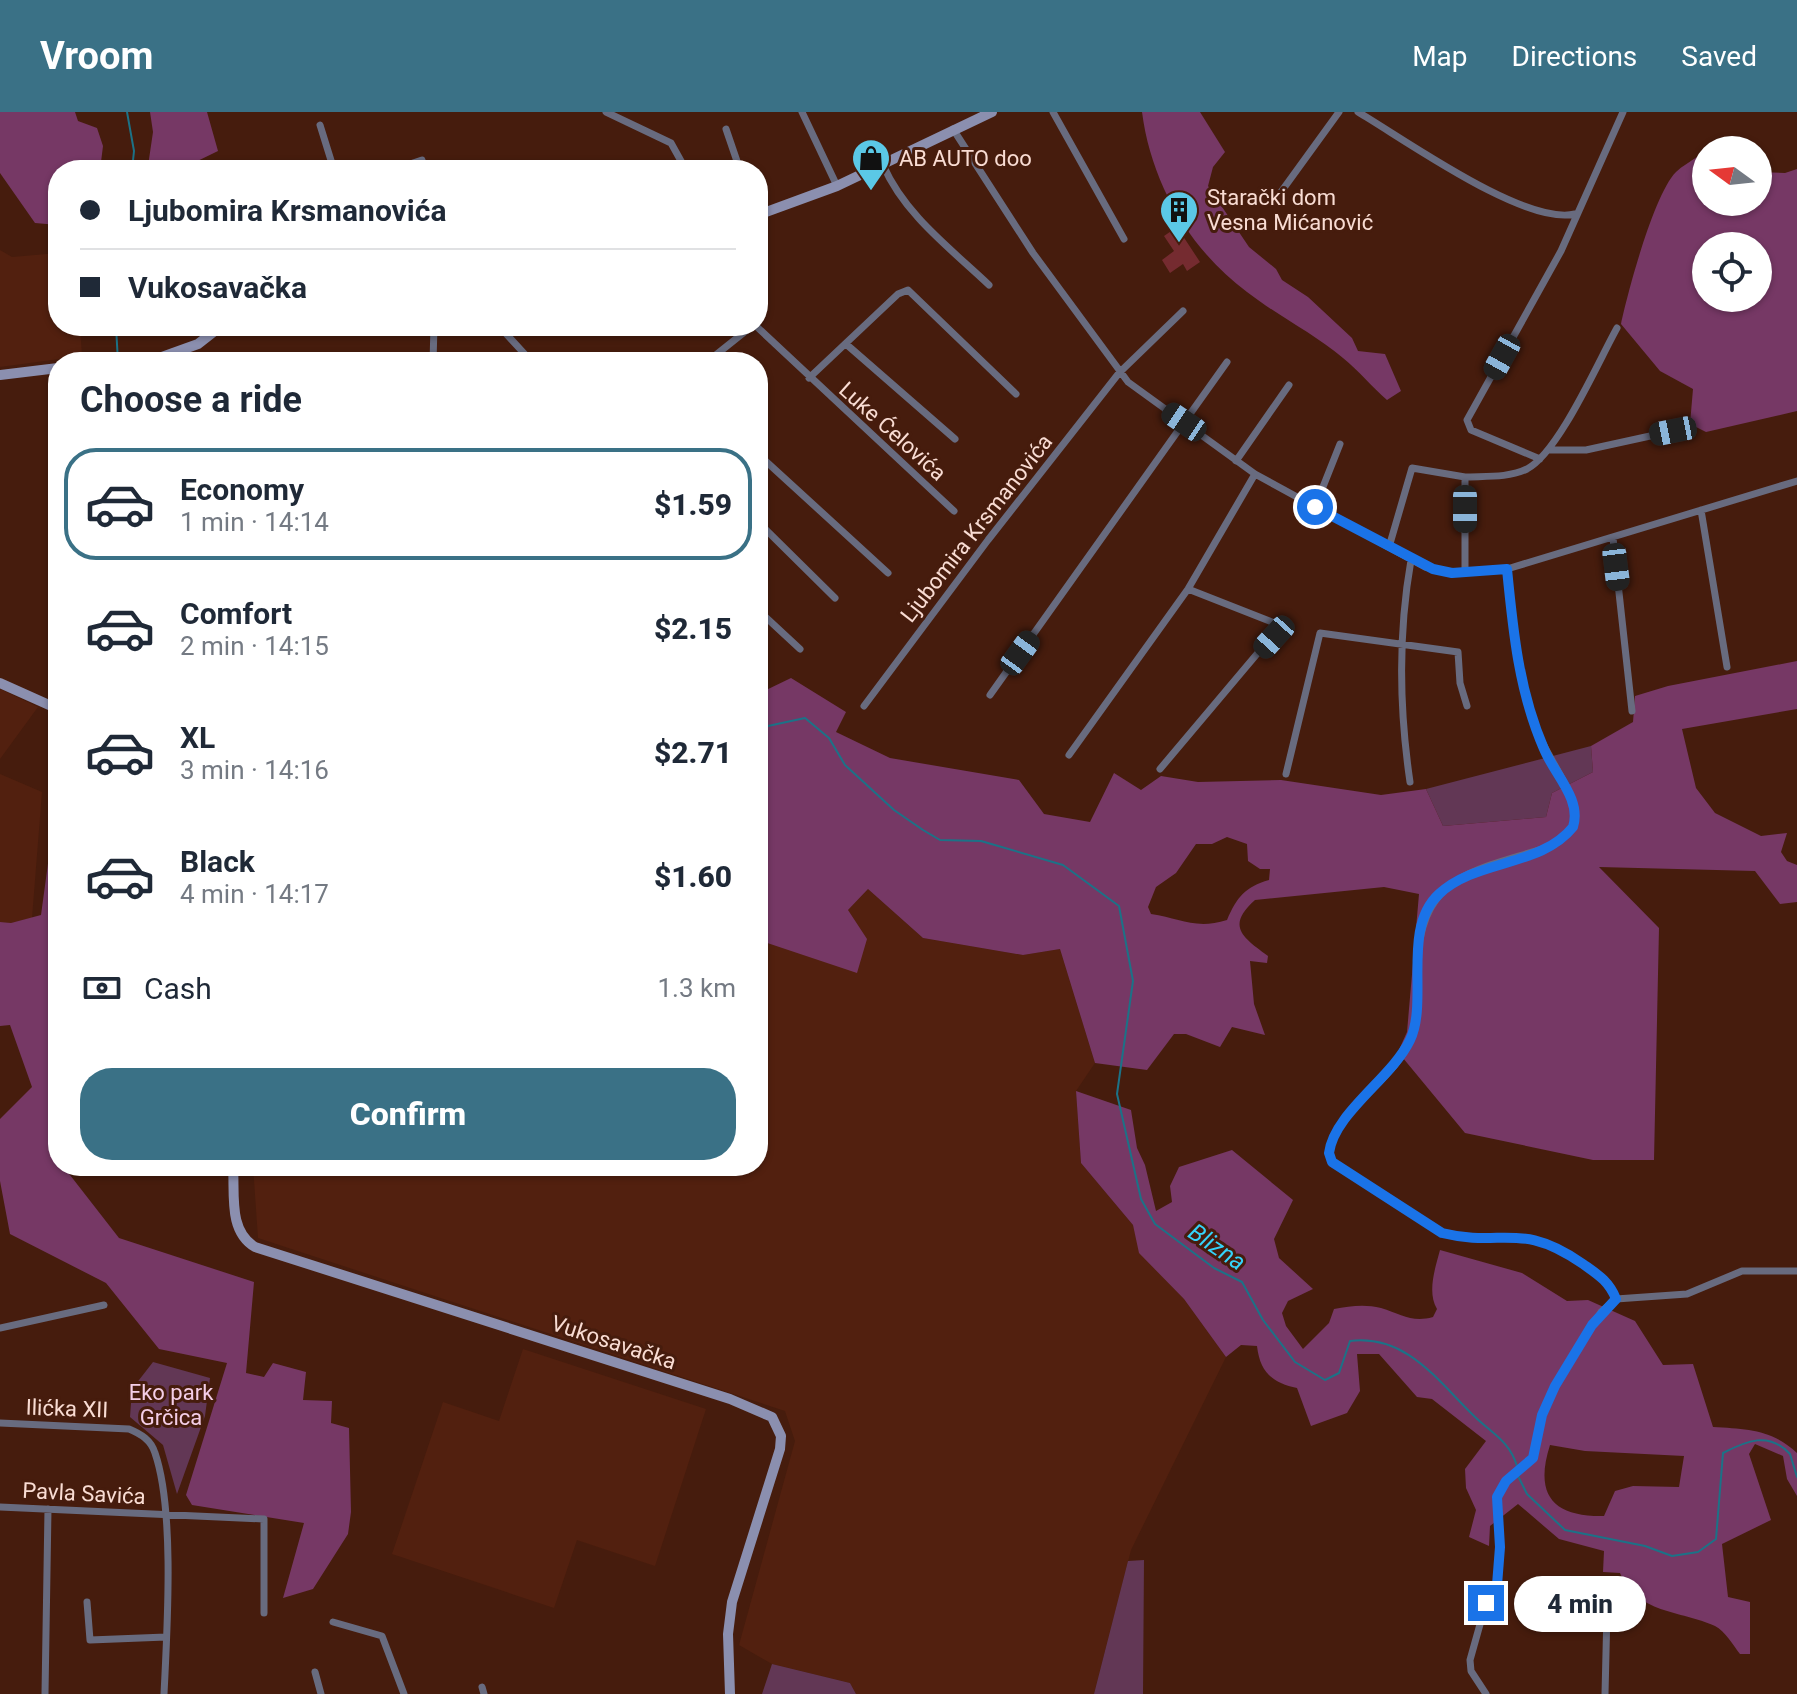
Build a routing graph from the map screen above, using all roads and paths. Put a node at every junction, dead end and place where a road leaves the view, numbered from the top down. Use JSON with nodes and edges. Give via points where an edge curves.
{"nodes":[{"id":1,"x":606,"y":112,"type":"edge"},
{"id":2,"x":802,"y":112,"type":"edge"},
{"id":3,"x":992,"y":112,"type":"edge"},
{"id":4,"x":1053,"y":112,"type":"edge"},
{"id":5,"x":1339,"y":112,"type":"edge"},
{"id":6,"x":1358,"y":112,"type":"edge"},
{"id":7,"x":1623,"y":112,"type":"edge"},
{"id":8,"x":320,"y":125,"type":"dead end"},
{"id":9,"x":726,"y":129,"type":"dead end"},
{"id":10,"x":953,"y":129,"type":"junction"},
{"id":11,"x":331,"y":160,"type":"edge"},
{"id":12,"x":680,"y":160,"type":"edge"},
{"id":13,"x":737,"y":160,"type":"edge"},
{"id":14,"x":883,"y":165,"type":"junction"},
{"id":15,"x":837,"y":186,"type":"junction"},
{"id":16,"x":1273,"y":203,"type":"dead end"},
{"id":17,"x":768,"y":210,"type":"edge"},
{"id":18,"x":1575,"y":214,"type":"junction"},
{"id":19,"x":1562,"y":217,"type":"junction"},
{"id":20,"x":1569,"y":229,"type":"junction"},
{"id":21,"x":1124,"y":239,"type":"dead end"},
{"id":22,"x":989,"y":285,"type":"dead end"},
{"id":23,"x":1183,"y":311,"type":"dead end"},
{"id":24,"x":1617,"y":328,"type":"dead end"},
{"id":25,"x":208,"y":336,"type":"edge"},
{"id":26,"x":508,"y":336,"type":"edge"},
{"id":27,"x":741,"y":336,"type":"edge"},
{"id":28,"x":765,"y":336,"type":"edge"},
{"id":29,"x":846,"y":344,"type":"junction"},
{"id":30,"x":185,"y":352,"type":"edge"},
{"id":31,"x":523,"y":352,"type":"edge"},
{"id":32,"x":720,"y":352,"type":"edge"},
{"id":33,"x":1227,"y":362,"type":"dead end"},
{"id":34,"x":48,"y":369,"type":"edge"},
{"id":35,"x":1119,"y":373,"type":"junction"},
{"id":36,"x":0,"y":375,"type":"edge"},
{"id":37,"x":809,"y":378,"type":"junction"},
{"id":38,"x":1289,"y":385,"type":"dead end"},
{"id":39,"x":1016,"y":394,"type":"dead end"},
{"id":40,"x":1184,"y":422,"type":"junction"},
{"id":41,"x":1673,"y":431,"type":"dead end"},
{"id":42,"x":955,"y":439,"type":"dead end"},
{"id":43,"x":1340,"y":444,"type":"dead end"},
{"id":44,"x":1550,"y":450,"type":"junction"},
{"id":45,"x":1540,"y":459,"type":"junction"},
{"id":46,"x":1236,"y":461,"type":"junction"},
{"id":47,"x":768,"y":463,"type":"edge"},
{"id":48,"x":1255,"y":474,"type":"junction"},
{"id":49,"x":1465,"y":477,"type":"junction"},
{"id":50,"x":1797,"y":481,"type":"edge"},
{"id":51,"x":1315,"y":507,"type":"junction"},
{"id":52,"x":1701,"y":510,"type":"junction"},
{"id":53,"x":954,"y":511,"type":"dead end"},
{"id":54,"x":768,"y":532,"type":"edge"},
{"id":55,"x":1613,"y":538,"type":"junction"},
{"id":56,"x":1389,"y":547,"type":"junction"},
{"id":57,"x":1411,"y":560,"type":"junction"},
{"id":58,"x":1507,"y":569,"type":"junction"},
{"id":59,"x":888,"y":573,"type":"dead end"},
{"id":60,"x":1465,"y":573,"type":"junction"},
{"id":61,"x":1188,"y":589,"type":"junction"},
{"id":62,"x":835,"y":598,"type":"dead end"},
{"id":63,"x":768,"y":619,"type":"edge"},
{"id":64,"x":1400,"y":644,"type":"junction"},
{"id":65,"x":800,"y":649,"type":"dead end"},
{"id":66,"x":1727,"y":667,"type":"dead end"},
{"id":67,"x":0,"y":683,"type":"edge"},
{"id":68,"x":990,"y":695,"type":"dead end"},
{"id":69,"x":48,"y":705,"type":"edge"},
{"id":70,"x":864,"y":706,"type":"dead end"},
{"id":71,"x":1467,"y":706,"type":"dead end"},
{"id":72,"x":1632,"y":711,"type":"dead end"},
{"id":73,"x":1069,"y":755,"type":"dead end"},
{"id":74,"x":1160,"y":769,"type":"dead end"},
{"id":75,"x":1286,"y":774,"type":"dead end"},
{"id":76,"x":1410,"y":782,"type":"dead end"},
{"id":77,"x":234,"y":1176,"type":"edge"},
{"id":78,"x":1797,"y":1271,"type":"edge"},
{"id":79,"x":1616,"y":1299,"type":"junction"},
{"id":80,"x":104,"y":1305,"type":"dead end"},
{"id":81,"x":0,"y":1328,"type":"edge"},
{"id":82,"x":0,"y":1423,"type":"edge"},
{"id":83,"x":0,"y":1507,"type":"edge"},
{"id":84,"x":48,"y":1509,"type":"junction"},
{"id":85,"x":165,"y":1514,"type":"junction"},
{"id":86,"x":87,"y":1602,"type":"dead end"},
{"id":87,"x":1607,"y":1611,"type":"dead end"},
{"id":88,"x":264,"y":1613,"type":"dead end"},
{"id":89,"x":333,"y":1622,"type":"dead end"},
{"id":90,"x":166,"y":1637,"type":"junction"},
{"id":91,"x":315,"y":1672,"type":"dead end"},
{"id":92,"x":45,"y":1694,"type":"edge"},
{"id":93,"x":164,"y":1694,"type":"edge"},
{"id":94,"x":321,"y":1694,"type":"edge"},
{"id":95,"x":404,"y":1694,"type":"edge"},
{"id":96,"x":730,"y":1694,"type":"edge"},
{"id":97,"x":1486,"y":1694,"type":"edge"},
{"id":98,"x":1605,"y":1694,"type":"edge"}],
"edges":[{"from":1,"to":12,"type":"street","via":[[671,143]]},
{"from":2,"to":15,"type":"street"},
{"from":3,"to":10,"type":"street"},
{"from":4,"to":21,"type":"street"},
{"from":5,"to":16,"type":"street"},
{"from":6,"to":19,"type":"street","via":[[1451,170]]},
{"from":7,"to":18,"type":"street"},
{"from":8,"to":11,"type":"street"},
{"from":9,"to":13,"type":"street"},
{"from":10,"to":14,"type":"street"},
{"from":10,"to":35,"type":"street"},
{"from":14,"to":15,"type":"street"},
{"from":14,"to":22,"type":"street","via":[[898,196]]},
{"from":15,"to":17,"type":"street"},
{"from":18,"to":19,"type":"street"},
{"from":18,"to":20,"type":"street"},
{"from":19,"to":20,"type":"street"},
{"from":20,"to":45,"type":"street","via":[[1467,420],[1471,430]]},
{"from":23,"to":35,"type":"street","name":"Ljubomira Krsmanovića"},
{"from":24,"to":44,"type":"street"},
{"from":25,"to":30,"type":"street"},
{"from":26,"to":31,"type":"street"},
{"from":27,"to":32,"type":"street"},
{"from":28,"to":37,"type":"street","name":"Luke Ćelovića"},
{"from":29,"to":37,"type":"street","name":"Luke Ćelovića"},
{"from":29,"to":39,"type":"street","name":"Luke Ćelovića","via":[[908,290]]},
{"from":29,"to":42,"type":"street","name":"Luke Ćelovića"},
{"from":33,"to":40,"type":"street"},
{"from":34,"to":36,"type":"street"},
{"from":35,"to":40,"type":"street"},
{"from":35,"to":70,"type":"street","name":"Ljubomira Krsmanovića"},
{"from":37,"to":53,"type":"street","name":"Luke Ćelovića"},
{"from":38,"to":46,"type":"street"},
{"from":40,"to":46,"type":"street"},
{"from":40,"to":68,"type":"street"},
{"from":41,"to":44,"type":"street","via":[[1586,450]]},
{"from":43,"to":51,"type":"street"},
{"from":44,"to":45,"type":"street"},
{"from":45,"to":49,"type":"street","via":[[1516,473]]},
{"from":46,"to":48,"type":"street"},
{"from":47,"to":59,"type":"street"},
{"from":48,"to":51,"type":"street"},
{"from":48,"to":61,"type":"street"},
{"from":49,"to":56,"type":"street","via":[[1412,468]]},
{"from":49,"to":60,"type":"street"},
{"from":50,"to":52,"type":"street"},
{"from":51,"to":56,"type":"street"},
{"from":52,"to":55,"type":"street"},
{"from":52,"to":66,"type":"street"},
{"from":54,"to":62,"type":"street"},
{"from":55,"to":58,"type":"street"},
{"from":55,"to":72,"type":"street"},
{"from":56,"to":57,"type":"street"},
{"from":57,"to":60,"type":"street"},
{"from":57,"to":64,"type":"street"},
{"from":58,"to":60,"type":"street"},
{"from":58,"to":79,"type":"street","via":[[1515,650],[1533,722],[1575,805],[1575,819],[1554,845],[1455,879],[1435,897],[1422,921],[1412,1038],[1338,1129],[1329,1153],[1332,1162],[1442,1233],[1535,1238],[1557,1246],[1605,1280]]},
{"from":61,"to":73,"type":"street"},
{"from":61,"to":74,"type":"street","via":[[1268,620],[1278,629]]},
{"from":63,"to":65,"type":"street"},
{"from":64,"to":71,"type":"street","via":[[1458,652]]},
{"from":64,"to":75,"type":"street","via":[[1320,633]]},
{"from":64,"to":76,"type":"street"},
{"from":67,"to":69,"type":"street"},
{"from":77,"to":96,"type":"street","name":"Vukosavačka","via":[[236,1224],[240,1236],[255,1247],[772,1417],[781,1436],[780,1449],[732,1602]]},
{"from":78,"to":79,"type":"street","via":[[1742,1271],[1687,1294]]},
{"from":79,"to":97,"type":"street","via":[[1592,1325],[1555,1386],[1533,1458],[1506,1481],[1497,1497],[1497,1585],[1486,1603],[1470,1660]]},
{"from":80,"to":81,"type":"street"},
{"from":82,"to":85,"type":"street","name":"Ilićka XII","via":[[115,1427],[140,1434],[155,1451]]},
{"from":83,"to":84,"type":"street","name":"Pavla Savića"},
{"from":84,"to":85,"type":"street","name":"Pavla Savića"},
{"from":84,"to":92,"type":"street"},
{"from":85,"to":88,"type":"street","name":"Pavla Savića","via":[[264,1519]]},
{"from":85,"to":90,"type":"street","name":"Pavla Savića"},
{"from":86,"to":90,"type":"street","via":[[92,1641]]},
{"from":87,"to":98,"type":"street"},
{"from":89,"to":95,"type":"street","via":[[382,1636]]},
{"from":90,"to":93,"type":"street","name":"Pavla Savića"},
{"from":91,"to":94,"type":"street"}]}
